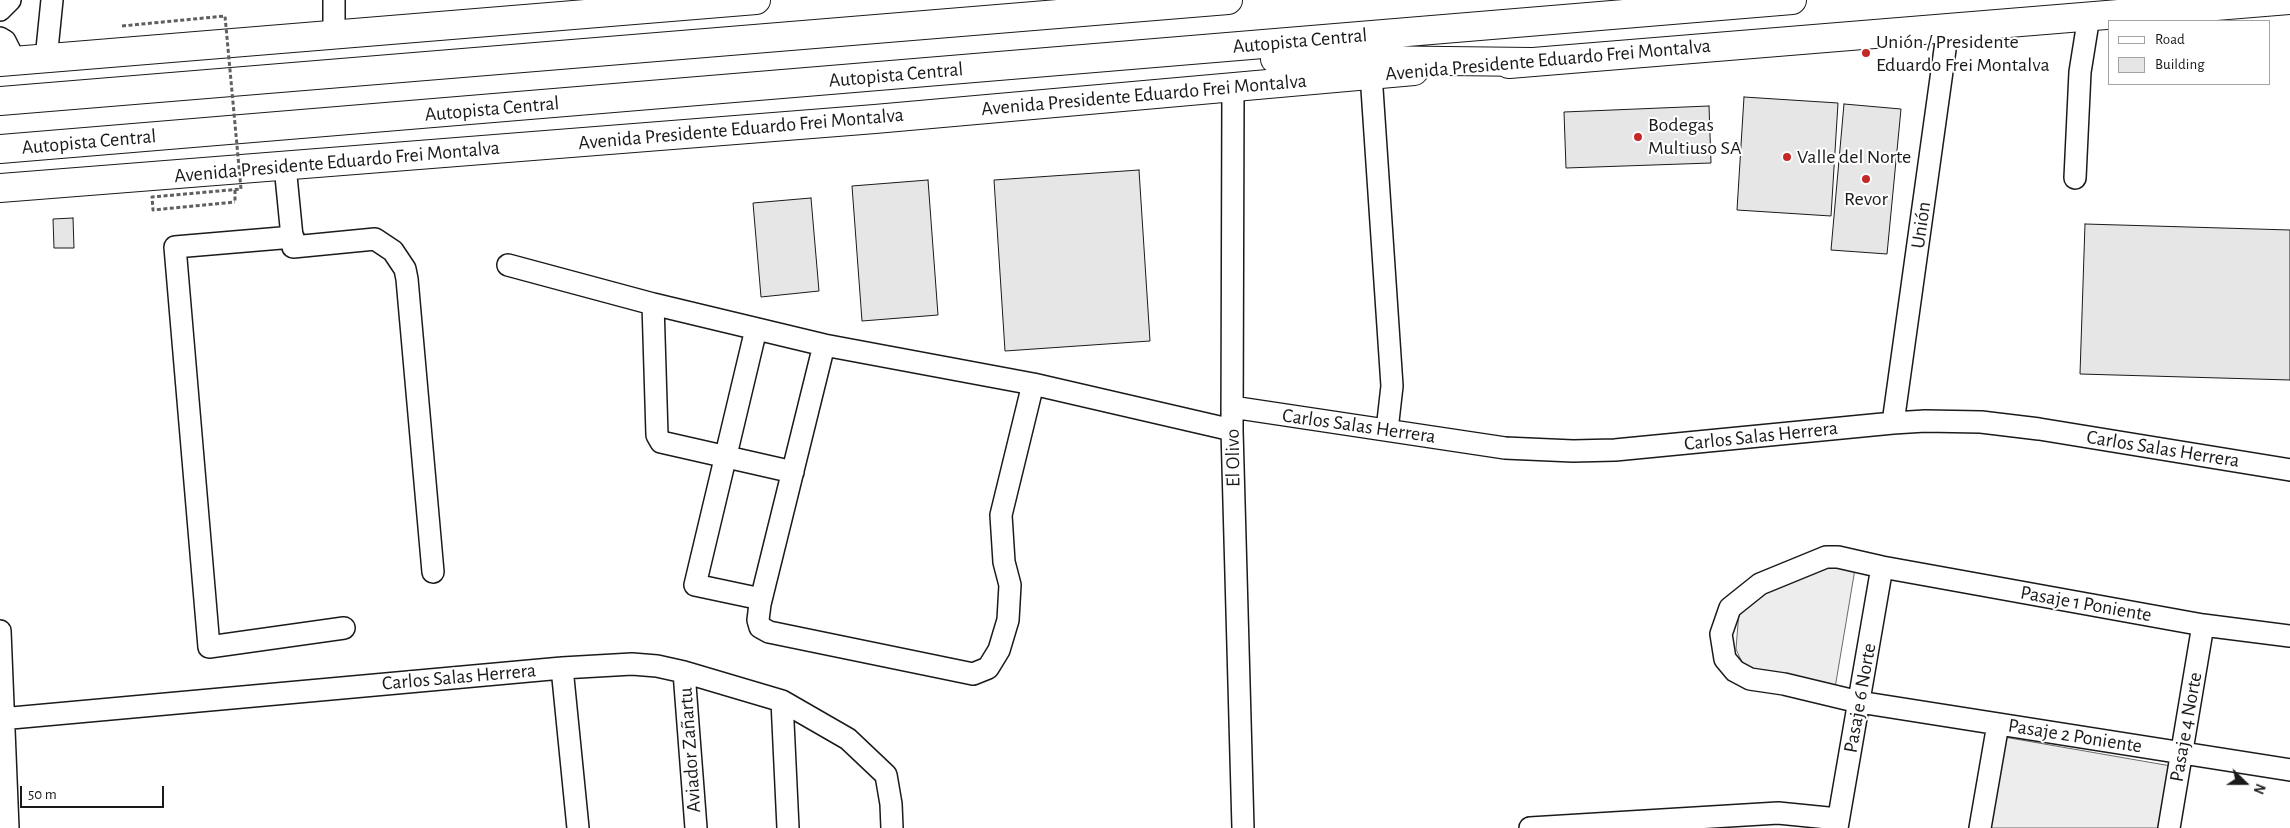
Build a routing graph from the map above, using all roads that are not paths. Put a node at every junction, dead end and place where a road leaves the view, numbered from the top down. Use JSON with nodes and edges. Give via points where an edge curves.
{"nodes":[{"id":1,"x":10,"y":0,"type":"edge"},
{"id":2,"x":52,"y":0,"type":"edge"},
{"id":3,"x":334,"y":0,"type":"edge"},
{"id":4,"x":756,"y":0,"type":"edge"},
{"id":5,"x":1166,"y":0,"type":"edge"},
{"id":6,"x":1228,"y":0,"type":"edge"},
{"id":7,"x":1792,"y":0,"type":"edge"},
{"id":8,"x":2289,"y":0,"type":"edge"},
{"id":9,"x":724,"y":1,"type":"edge"},
{"id":10,"x":1136,"y":7,"type":"junction"},
{"id":11,"x":0,"y":10,"type":"edge"},
{"id":12,"x":2089,"y":16,"type":"junction"},
{"id":13,"x":1948,"y":28,"type":"junction"},
{"id":14,"x":334,"y":36,"type":"junction"},
{"id":15,"x":0,"y":38,"type":"edge"},
{"id":16,"x":1131,"y":55,"type":"junction"},
{"id":17,"x":46,"y":59,"type":"junction"},
{"id":18,"x":8,"y":61,"type":"edge"},
{"id":19,"x":1532,"y":62,"type":"junction"},
{"id":20,"x":1371,"y":74,"type":"junction"},
{"id":21,"x":1233,"y":88,"type":"junction"},
{"id":22,"x":0,"y":101,"type":"edge"},
{"id":23,"x":0,"y":149,"type":"edge"},
{"id":24,"x":285,"y":166,"type":"junction"},
{"id":25,"x":2075,"y":178,"type":"dead end"},
{"id":26,"x":0,"y":188,"type":"edge"},
{"id":27,"x":293,"y":237,"type":"junction"},
{"id":28,"x":508,"y":264,"type":"dead end"},
{"id":29,"x":653,"y":304,"type":"junction"},
{"id":30,"x":756,"y":329,"type":"junction"},
{"id":31,"x":824,"y":345,"type":"junction"},
{"id":32,"x":1033,"y":384,"type":"junction"},
{"id":33,"x":1232,"y":407,"type":"junction"},
{"id":34,"x":1893,"y":423,"type":"junction"},
{"id":35,"x":1232,"y":430,"type":"junction"},
{"id":36,"x":1387,"y":430,"type":"junction"},
{"id":37,"x":726,"y":457,"type":"junction"},
{"id":38,"x":2290,"y":470,"type":"edge"},
{"id":39,"x":793,"y":472,"type":"junction"},
{"id":40,"x":1882,"y":567,"type":"junction"},
{"id":41,"x":433,"y":572,"type":"dead end"},
{"id":42,"x":761,"y":599,"type":"junction"},
{"id":43,"x":2203,"y":625,"type":"junction"},
{"id":44,"x":344,"y":628,"type":"dead end"},
{"id":45,"x":0,"y":631,"type":"edge"},
{"id":46,"x":2290,"y":636,"type":"edge"},
{"id":47,"x":562,"y":668,"type":"junction"},
{"id":48,"x":684,"y":672,"type":"junction"},
{"id":49,"x":782,"y":701,"type":"junction"},
{"id":50,"x":1859,"y":702,"type":"junction"},
{"id":51,"x":2,"y":719,"type":"edge"},
{"id":52,"x":1998,"y":724,"type":"junction"},
{"id":53,"x":2181,"y":753,"type":"junction"},
{"id":54,"x":2290,"y":770,"type":"edge"},
{"id":55,"x":1838,"y":824,"type":"edge"},
{"id":56,"x":1604,"y":826,"type":"edge"},
{"id":57,"x":8,"y":828,"type":"edge"},
{"id":58,"x":578,"y":828,"type":"edge"},
{"id":59,"x":696,"y":828,"type":"edge"},
{"id":60,"x":788,"y":828,"type":"edge"},
{"id":61,"x":892,"y":828,"type":"edge"},
{"id":62,"x":1243,"y":828,"type":"edge"},
{"id":63,"x":1530,"y":828,"type":"edge"},
{"id":64,"x":1980,"y":828,"type":"edge"},
{"id":65,"x":2169,"y":828,"type":"edge"}],
"edges":[{"from":1,"to":11,"type":"street"},
{"from":2,"to":17,"type":"street"},
{"from":3,"to":14,"type":"street"},
{"from":4,"to":9,"type":"main road"},
{"from":5,"to":10,"type":"main road"},
{"from":6,"to":10,"type":"main road"},
{"from":7,"to":16,"type":"main road","name":"Autopista Central"},
{"from":8,"to":12,"type":"main road","name":"Avenida Presidente Eduardo Frei Montalva"},
{"from":9,"to":14,"type":"main road"},
{"from":10,"to":22,"type":"main road"},
{"from":12,"to":13,"type":"main road","name":"Avenida Presidente Eduardo Frei Montalva"},
{"from":12,"to":25,"type":"street","via":[[2080,72]]},
{"from":13,"to":19,"type":"main road","name":"Avenida Presidente Eduardo Frei Montalva"},
{"from":13,"to":34,"type":"street","name":"Unión"},
{"from":14,"to":17,"type":"main road"},
{"from":15,"to":18,"type":"street","via":[[5,41]]},
{"from":16,"to":19,"type":"main road"},
{"from":16,"to":23,"type":"main road","name":"Autopista Central"},
{"from":17,"to":18,"type":"main road"},
{"from":19,"to":20,"type":"main road","name":"Avenida Presidente Eduardo Frei Montalva"},
{"from":20,"to":21,"type":"main road","name":"Avenida Presidente Eduardo Frei Montalva"},
{"from":20,"to":36,"type":"street","via":[[1392,386]]},
{"from":21,"to":24,"type":"main road","name":"Avenida Presidente Eduardo Frei Montalva"},
{"from":21,"to":33,"type":"street","name":"El Olivo"},
{"from":24,"to":26,"type":"main road","name":"Avenida Presidente Eduardo Frei Montalva"},
{"from":24,"to":27,"type":"street"},
{"from":27,"to":41,"type":"street","via":[[293,246],[375,239],[393,251],[405,269]]},
{"from":27,"to":44,"type":"street","via":[[175,247],[209,647]]},
{"from":28,"to":29,"type":"street"},
{"from":29,"to":30,"type":"street"},
{"from":29,"to":37,"type":"street","via":[[657,435],[661,442]]},
{"from":30,"to":31,"type":"street"},
{"from":30,"to":37,"type":"street"},
{"from":31,"to":32,"type":"street"},
{"from":31,"to":39,"type":"street"},
{"from":32,"to":35,"type":"street"},
{"from":32,"to":42,"type":"street","via":[[1001,515],[1004,562],[1010,586],[1008,620],[999,650],[988,668],[973,674],[769,632],[760,627],[758,620]]},
{"from":33,"to":35,"type":"street","name":"El Olivo"},
{"from":33,"to":36,"type":"street","name":"Carlos Salas Herrera"},
{"from":34,"to":36,"type":"street","name":"Carlos Salas Herrera","via":[[1592,451],[1505,448]]},
{"from":34,"to":38,"type":"street","name":"Carlos Salas Herrera","via":[[1957,421],[2012,425]]},
{"from":35,"to":62,"type":"street","name":"El Olivo"},
{"from":37,"to":39,"type":"street"},
{"from":37,"to":42,"type":"street","via":[[695,585]]},
{"from":39,"to":42,"type":"street"},
{"from":40,"to":43,"type":"street","name":"Pasaje 1 Poniente"},
{"from":40,"to":50,"type":"street","name":"Pasaje 6 Norte"},
{"from":40,"to":50,"type":"street","name":"Pasaje 1 Poniente","via":[[1826,557],[1760,584],[1730,608],[1721,634],[1725,659],[1735,671],[1750,679]]},
{"from":43,"to":46,"type":"street","name":"Pasaje 1 Poniente"},
{"from":43,"to":53,"type":"street","name":"Pasaje 4 Norte"},
{"from":45,"to":51,"type":"street"},
{"from":47,"to":48,"type":"street","name":"Carlos Salas Herrera","via":[[632,664]]},
{"from":47,"to":51,"type":"street","name":"Carlos Salas Herrera"},
{"from":47,"to":58,"type":"street"},
{"from":48,"to":49,"type":"street","name":"Carlos Salas Herrera"},
{"from":48,"to":59,"type":"street","name":"Aviador Zañartu"},
{"from":49,"to":60,"type":"street"},
{"from":49,"to":61,"type":"street","name":"Carlos Salas Herrera","via":[[848,739],[886,775]]},
{"from":50,"to":52,"type":"street","name":"Pasaje 2 Poniente"},
{"from":50,"to":55,"type":"street","name":"Pasaje 6 Norte"},
{"from":51,"to":57,"type":"street"},
{"from":52,"to":53,"type":"street","name":"Pasaje 2 Poniente"},
{"from":52,"to":64,"type":"street"},
{"from":53,"to":54,"type":"street","name":"Pasaje 2 Poniente"},
{"from":53,"to":65,"type":"street","name":"Pasaje 4 Norte"},
{"from":55,"to":56,"type":"street","via":[[1778,813]]},
{"from":56,"to":63,"type":"street"}]}
